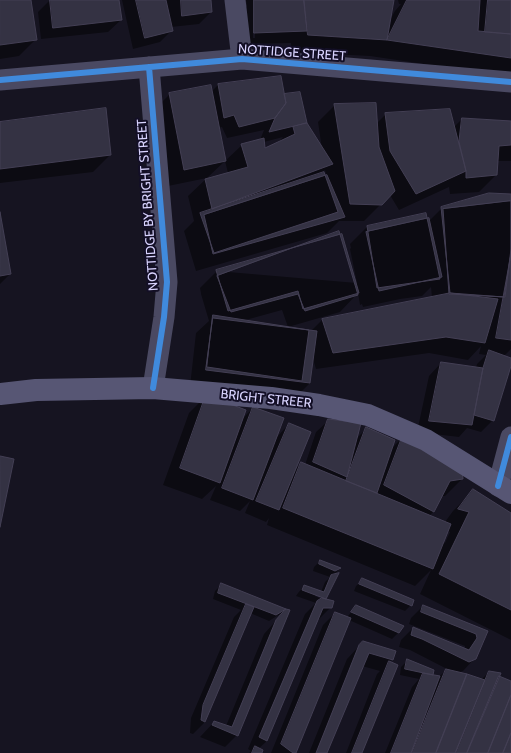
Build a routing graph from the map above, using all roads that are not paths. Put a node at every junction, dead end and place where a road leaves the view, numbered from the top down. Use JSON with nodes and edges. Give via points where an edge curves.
{"nodes":[{"id":1,"x":234,"y":0,"type":"edge"},
{"id":2,"x":242,"y":58,"type":"junction"},
{"id":3,"x":149,"y":67,"type":"junction"},
{"id":4,"x":0,"y":80,"type":"edge"},
{"id":5,"x":511,"y":82,"type":"edge"},
{"id":6,"x":153,"y":388,"type":"junction"},
{"id":7,"x":0,"y":394,"type":"edge"},
{"id":8,"x":511,"y":437,"type":"edge"},
{"id":9,"x":505,"y":490,"type":"edge"}],
"edges":[{"from":1,"to":2,"type":"street"},
{"from":2,"to":3,"type":"street","name":"NOTTIDGE STREET"},
{"from":2,"to":5,"type":"street","name":"NOTTIDGE STREET"},
{"from":3,"to":4,"type":"street","name":"NOTTIDGE STREET"},
{"from":3,"to":6,"type":"street","name":"NOTTIDGE BY BRIGHT STREET","via":[[168,282]]},
{"from":6,"to":7,"type":"main road","name":"BRIGHT STREER","via":[[36,390]]},
{"from":6,"to":9,"type":"main road","name":"BRIGHT STREER","via":[[285,400],[368,415],[426,440]]},
{"from":8,"to":9,"type":"street"}]}
